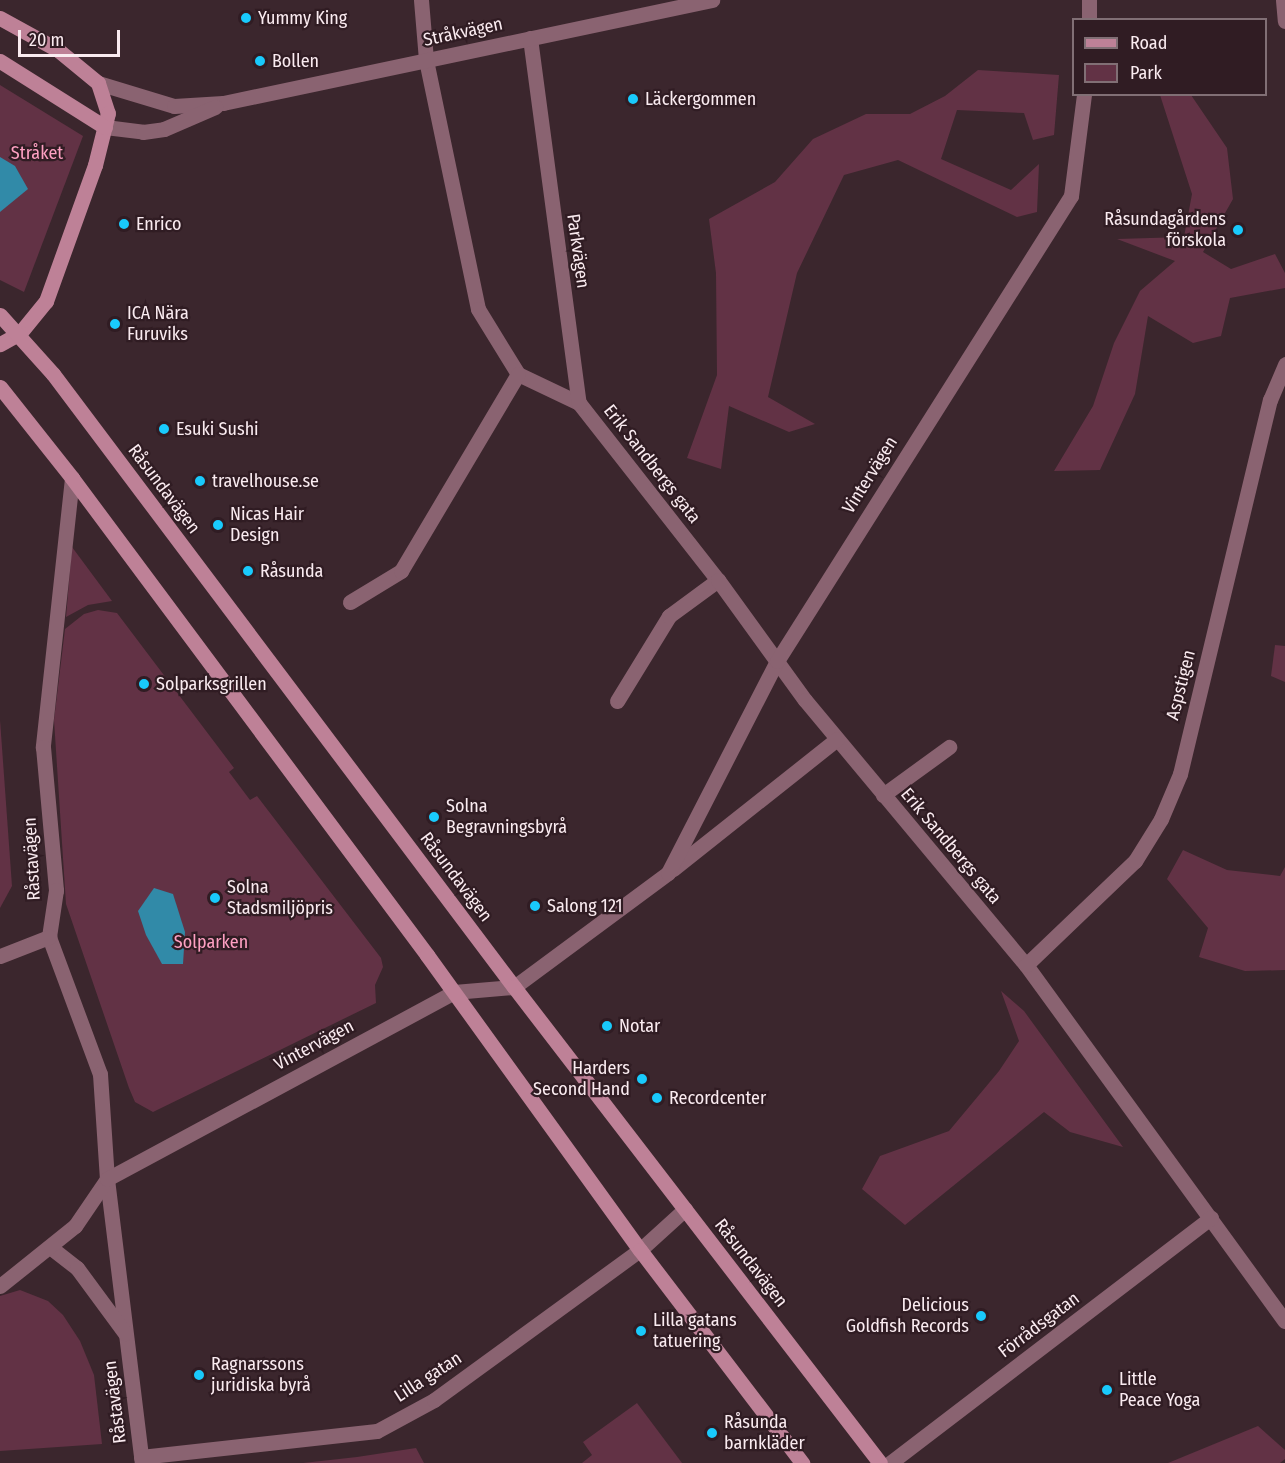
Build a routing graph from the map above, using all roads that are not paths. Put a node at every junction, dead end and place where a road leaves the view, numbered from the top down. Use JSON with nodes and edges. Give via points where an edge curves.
{"nodes":[{"id":1,"x":422,"y":0,"type":"edge"},
{"id":2,"x":712,"y":0,"type":"edge"},
{"id":3,"x":1089,"y":0,"type":"edge"},
{"id":4,"x":1282,"y":0,"type":"edge"},
{"id":5,"x":0,"y":18,"type":"edge"},
{"id":6,"x":1089,"y":18,"type":"edge"},
{"id":7,"x":1285,"y":21,"type":"edge"},
{"id":8,"x":530,"y":38,"type":"junction"},
{"id":9,"x":426,"y":60,"type":"junction"},
{"id":10,"x":0,"y":61,"type":"edge"},
{"id":11,"x":98,"y":83,"type":"junction"},
{"id":12,"x":1084,"y":96,"type":"edge"},
{"id":13,"x":223,"y":103,"type":"junction"},
{"id":14,"x":105,"y":127,"type":"junction"},
{"id":15,"x":0,"y":315,"type":"edge"},
{"id":16,"x":20,"y":333,"type":"junction"},
{"id":17,"x":0,"y":344,"type":"edge"},
{"id":18,"x":1285,"y":364,"type":"edge"},
{"id":19,"x":518,"y":374,"type":"junction"},
{"id":20,"x":0,"y":387,"type":"edge"},
{"id":21,"x":579,"y":403,"type":"junction"},
{"id":22,"x":72,"y":478,"type":"junction"},
{"id":23,"x":718,"y":580,"type":"junction"},
{"id":24,"x":350,"y":602,"type":"dead end"},
{"id":25,"x":777,"y":661,"type":"junction"},
{"id":26,"x":617,"y":701,"type":"dead end"},
{"id":27,"x":837,"y":739,"type":"junction"},
{"id":28,"x":949,"y":747,"type":"dead end"},
{"id":29,"x":883,"y":795,"type":"junction"},
{"id":30,"x":668,"y":873,"type":"junction"},
{"id":31,"x":48,"y":937,"type":"junction"},
{"id":32,"x":0,"y":956,"type":"edge"},
{"id":33,"x":1026,"y":965,"type":"junction"},
{"id":34,"x":514,"y":987,"type":"junction"},
{"id":35,"x":454,"y":992,"type":"junction"},
{"id":36,"x":107,"y":1179,"type":"junction"},
{"id":37,"x":685,"y":1209,"type":"junction"},
{"id":38,"x":1211,"y":1218,"type":"junction"},
{"id":39,"x":50,"y":1247,"type":"junction"},
{"id":40,"x":640,"y":1250,"type":"junction"},
{"id":41,"x":0,"y":1286,"type":"edge"},
{"id":42,"x":1284,"y":1316,"type":"edge"},
{"id":43,"x":126,"y":1335,"type":"junction"},
{"id":44,"x":142,"y":1460,"type":"edge"},
{"id":45,"x":802,"y":1463,"type":"edge"},
{"id":46,"x":880,"y":1463,"type":"edge"},
{"id":47,"x":890,"y":1463,"type":"edge"}],
"edges":[{"from":1,"to":9,"type":"street"},
{"from":2,"to":8,"type":"street","name":"Stråkvägen"},
{"from":3,"to":6,"type":"street"},
{"from":4,"to":7,"type":"street"},
{"from":5,"to":11,"type":"street","name":"Stråkvägen","via":[[58,50]]},
{"from":8,"to":9,"type":"street","name":"Stråkvägen"},
{"from":8,"to":21,"type":"street","name":"Parkvägen"},
{"from":9,"to":13,"type":"street","name":"Stråkvägen"},
{"from":9,"to":19,"type":"street","via":[[478,309]]},
{"from":10,"to":14,"type":"street","name":"Stråkvägen"},
{"from":11,"to":13,"type":"street","name":"Stråkvägen","via":[[174,106]]},
{"from":11,"to":14,"type":"street","via":[[108,113]]},
{"from":12,"to":25,"type":"street","name":"Vintervägen","via":[[1071,196]]},
{"from":13,"to":14,"type":"street","name":"Stråkvägen","via":[[164,129],[143,132]]},
{"from":14,"to":16,"type":"street","via":[[45,301]]},
{"from":15,"to":16,"type":"street","name":"Råsundavägen"},
{"from":16,"to":17,"type":"street"},
{"from":16,"to":34,"type":"street","name":"Råsundavägen"},
{"from":18,"to":33,"type":"street","name":"Aspstigen","via":[[1270,400],[1180,774],[1161,819],[1135,861]]},
{"from":19,"to":21,"type":"street"},
{"from":19,"to":24,"type":"street","via":[[401,571]]},
{"from":20,"to":22,"type":"street"},
{"from":21,"to":23,"type":"street","name":"Erik Sandbergs gata"},
{"from":22,"to":31,"type":"street","name":"Råstavägen","via":[[43,747],[56,890]]},
{"from":22,"to":35,"type":"street"},
{"from":23,"to":25,"type":"street","name":"Erik Sandbergs gata"},
{"from":23,"to":26,"type":"street","via":[[669,616]]},
{"from":25,"to":27,"type":"street","name":"Erik Sandbergs gata"},
{"from":25,"to":30,"type":"street","name":"Vintervägen"},
{"from":27,"to":29,"type":"street","name":"Erik Sandbergs gata"},
{"from":27,"to":30,"type":"street","name":"Vintervägen"},
{"from":28,"to":29,"type":"street"},
{"from":29,"to":33,"type":"street","name":"Erik Sandbergs gata"},
{"from":30,"to":34,"type":"street","name":"Vintervägen"},
{"from":31,"to":32,"type":"street"},
{"from":31,"to":36,"type":"street","name":"Råstavägen","via":[[100,1074]]},
{"from":33,"to":38,"type":"street","name":"Erik Sandbergs gata"},
{"from":34,"to":35,"type":"street","name":"Vintervägen"},
{"from":34,"to":37,"type":"street","name":"Råsundavägen"},
{"from":35,"to":36,"type":"street","name":"Vintervägen"},
{"from":35,"to":40,"type":"street"},
{"from":36,"to":39,"type":"street","name":"Vintervägen","via":[[75,1226]]},
{"from":36,"to":43,"type":"street","name":"Råstavägen"},
{"from":37,"to":40,"type":"street","name":"Lilla gatan"},
{"from":37,"to":46,"type":"street","name":"Råsundavägen"},
{"from":38,"to":42,"type":"street","name":"Erik Sandbergs gata"},
{"from":38,"to":47,"type":"street","name":"Förrådsgatan"},
{"from":39,"to":41,"type":"street","name":"Vintervägen"},
{"from":39,"to":43,"type":"street","name":"Råstavägen","via":[[77,1268]]},
{"from":40,"to":44,"type":"street","name":"Lilla gatan","via":[[434,1400],[377,1431]]},
{"from":40,"to":45,"type":"street"},
{"from":43,"to":44,"type":"street","name":"Råstavägen"}]}
